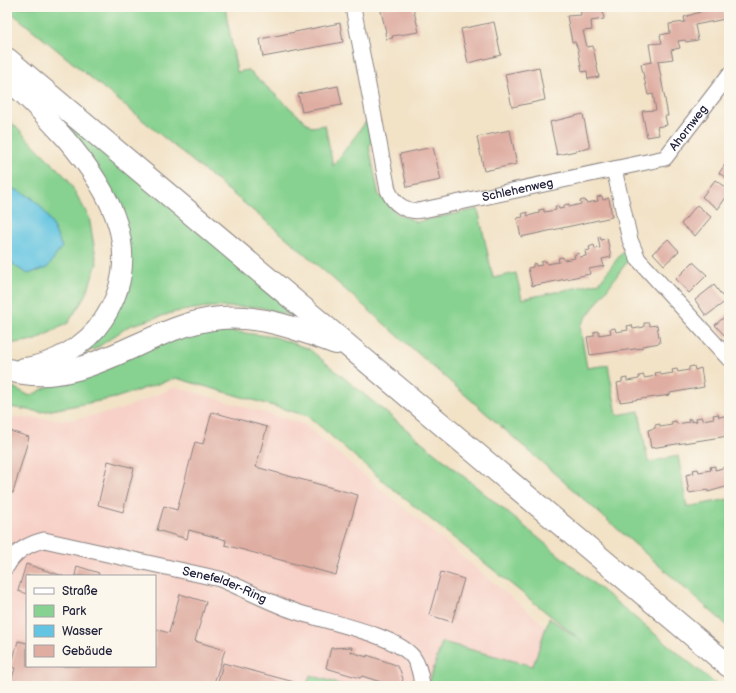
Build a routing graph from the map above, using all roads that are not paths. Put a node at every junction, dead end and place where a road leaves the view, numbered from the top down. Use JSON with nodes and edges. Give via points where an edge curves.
{"nodes":[{"id":1,"x":353,"y":7,"type":"edge"},
{"id":2,"x":7,"y":59,"type":"edge"},
{"id":3,"x":729,"y":75,"type":"edge"},
{"id":4,"x":7,"y":80,"type":"edge"},
{"id":5,"x":614,"y":169,"type":"junction"},
{"id":6,"x":349,"y":348,"type":"junction"},
{"id":7,"x":729,"y":359,"type":"edge"},
{"id":8,"x":8,"y":370,"type":"edge"},
{"id":9,"x":7,"y":566,"type":"edge"},
{"id":10,"x":729,"y":666,"type":"edge"},
{"id":11,"x":422,"y":686,"type":"edge"}],
"edges":[{"from":1,"to":5,"type":"street","name":"Schlehenweg","via":[[388,187],[391,196],[400,206],[413,211],[423,210]]},
{"from":2,"to":6,"type":"highway"},
{"from":3,"to":5,"type":"street","name":"Ahornweg","via":[[665,158]]},
{"from":4,"to":8,"type":"main road","via":[[53,124],[94,173],[116,218],[124,258],[112,304],[89,336],[56,359],[29,368]]},
{"from":5,"to":7,"type":"street","via":[[630,240],[638,259]]},
{"from":6,"to":8,"type":"highway","via":[[288,325],[221,318],[165,332],[103,361],[71,372],[39,375]]},
{"from":6,"to":10,"type":"highway"},
{"from":9,"to":11,"type":"street","name":"Senefelder-Ring","via":[[23,548],[44,540],[220,579],[294,611],[377,636],[398,646],[413,657],[421,675]]}]}
